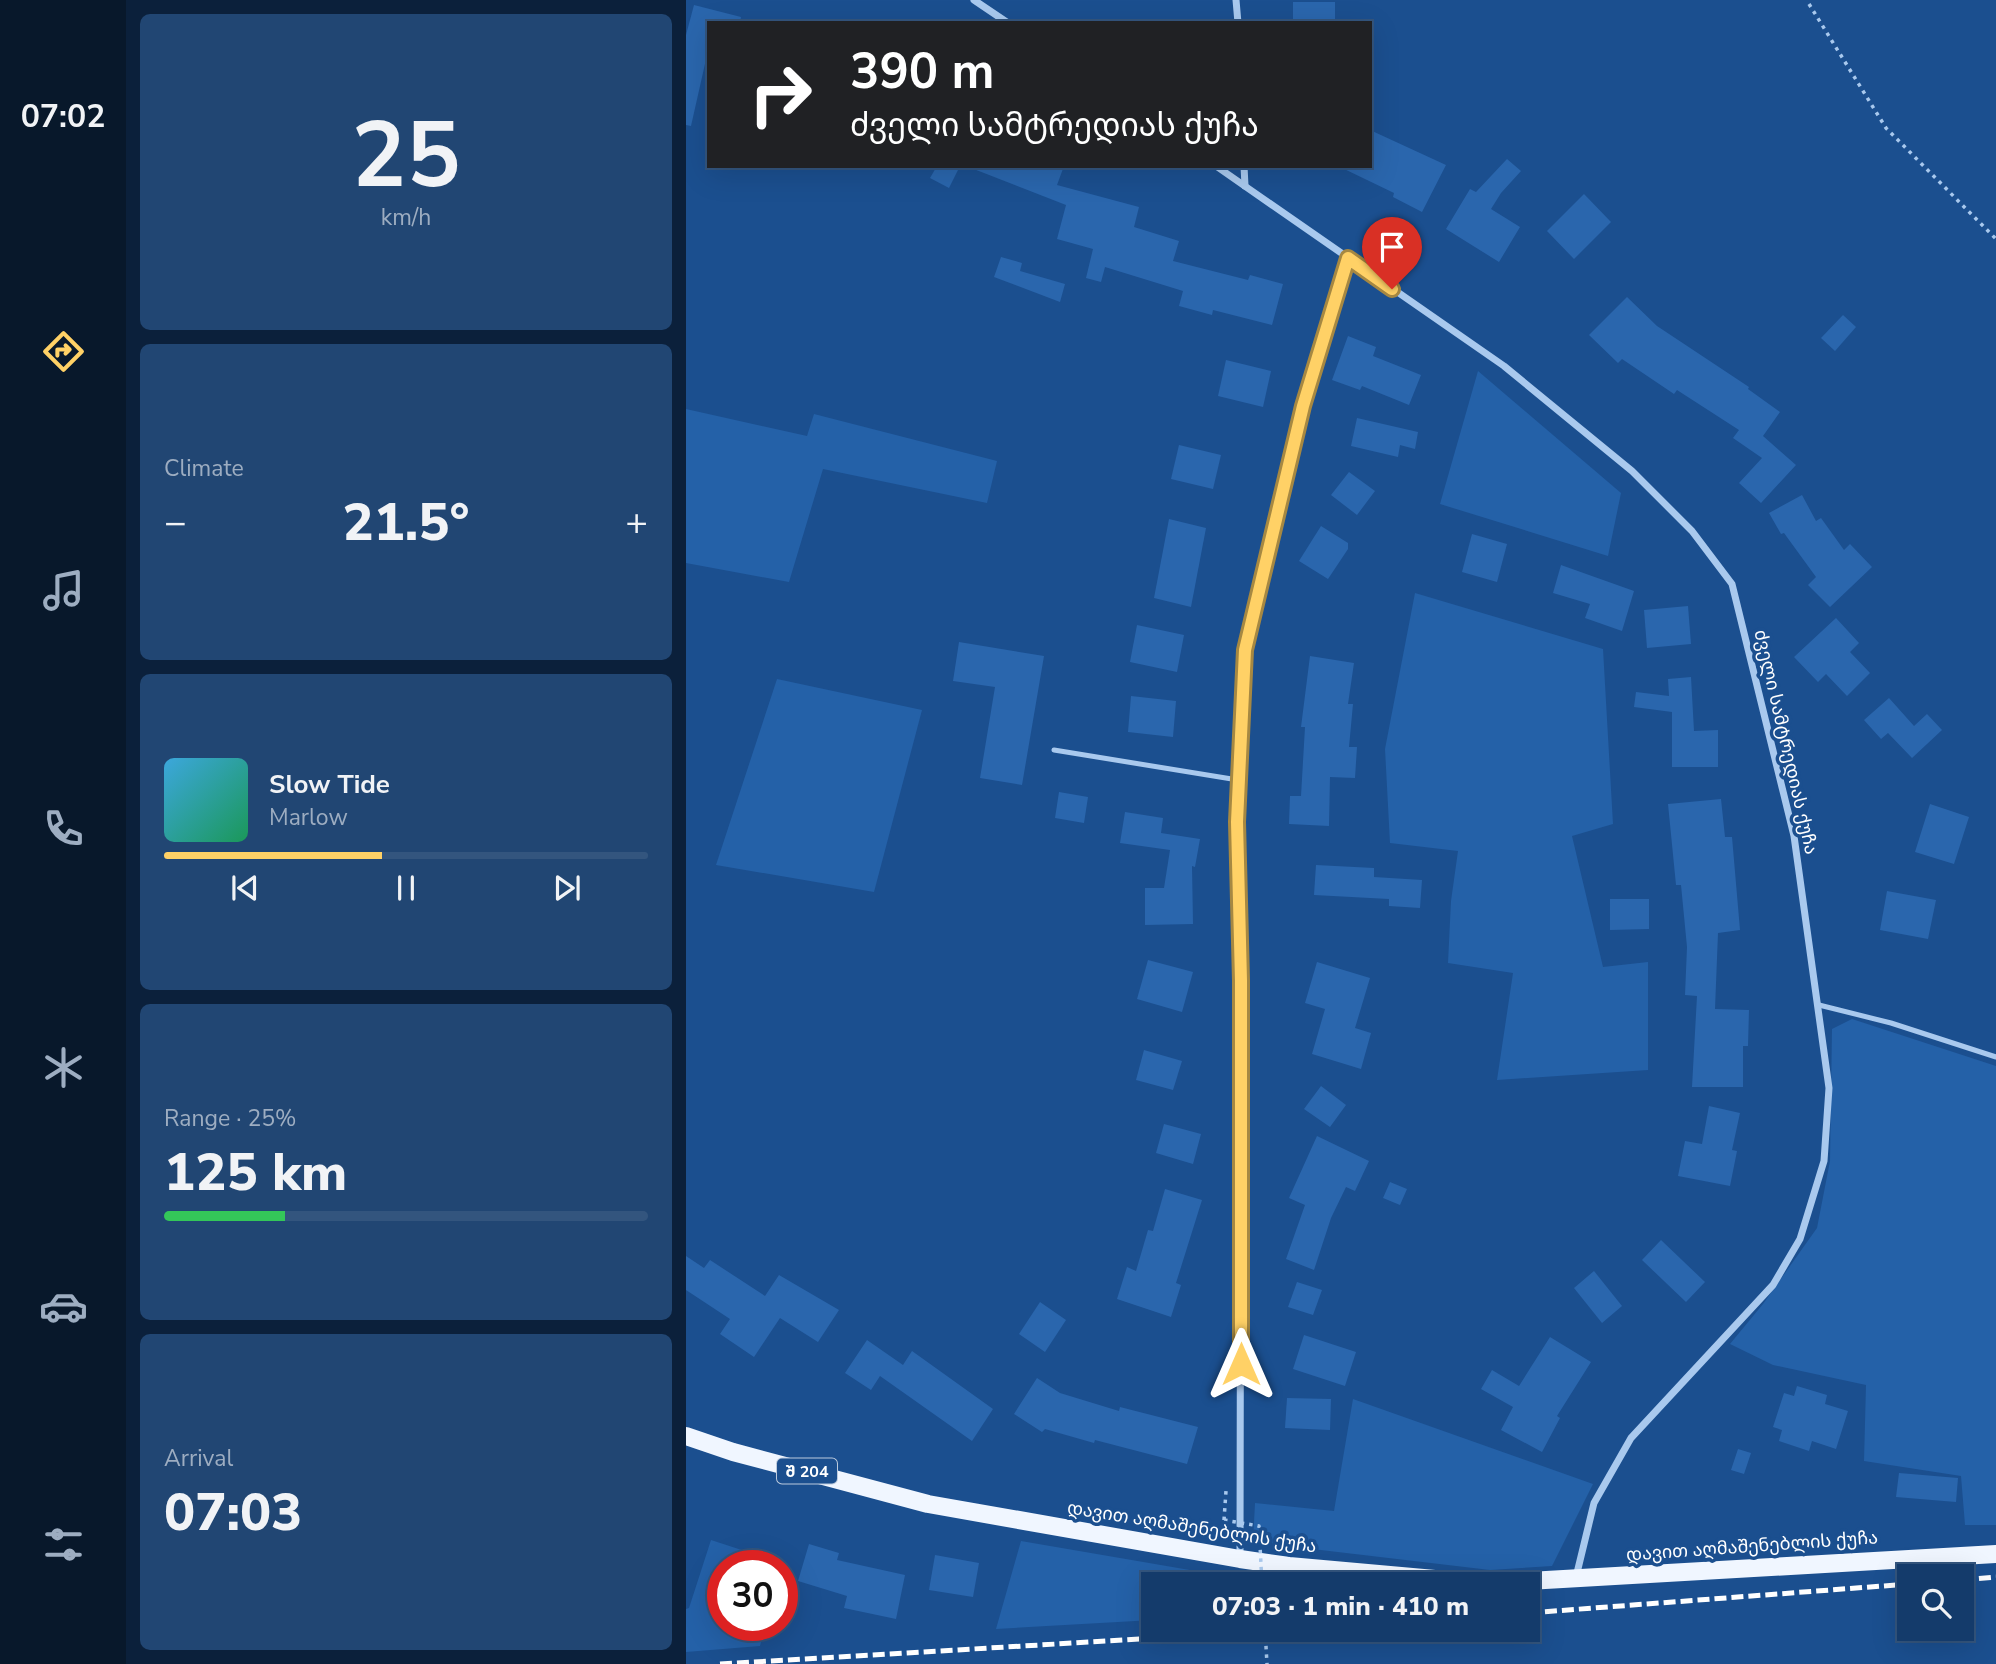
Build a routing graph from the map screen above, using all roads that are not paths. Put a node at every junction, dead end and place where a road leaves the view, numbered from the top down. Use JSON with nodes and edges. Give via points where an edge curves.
{"nodes":[{"id":1,"x":974,"y":0,"type":"edge"},
{"id":2,"x":1236,"y":0,"type":"edge"},
{"id":3,"x":1005,"y":21,"type":"edge"},
{"id":4,"x":1238,"y":21,"type":"edge"},
{"id":5,"x":1219,"y":168,"type":"edge"},
{"id":6,"x":1244,"y":168,"type":"edge"},
{"id":7,"x":1245,"y":186,"type":"junction"},
{"id":8,"x":1348,"y":258,"type":"junction"},
{"id":9,"x":1054,"y":750,"type":"dead end"},
{"id":10,"x":1238,"y":780,"type":"junction"},
{"id":11,"x":1819,"y":1005,"type":"junction"},
{"id":12,"x":1996,"y":1057,"type":"edge"},
{"id":13,"x":686,"y":1436,"type":"edge"},
{"id":14,"x":1996,"y":1554,"type":"edge"},
{"id":15,"x":1240,"y":1559,"type":"junction"},
{"id":16,"x":1576,"y":1578,"type":"junction"}],
"edges":[{"from":1,"to":3,"type":"street"},
{"from":2,"to":4,"type":"street"},
{"from":5,"to":7,"type":"street","name":"ძველი სამტრედიას ქუჩა"},
{"from":6,"to":7,"type":"street"},
{"from":7,"to":8,"type":"street","name":"ძველი სამტრედიას ქუჩა"},
{"from":8,"to":10,"type":"street","via":[[1303,406],[1245,650]]},
{"from":8,"to":11,"type":"street","name":"ძველი სამტრედიას ქუჩა","via":[[1504,366],[1632,471],[1692,531],[1732,584],[1794,836]]},
{"from":9,"to":10,"type":"lane"},
{"from":10,"to":15,"type":"street"},
{"from":11,"to":12,"type":"lane"},
{"from":11,"to":16,"type":"street","name":"ძველი სამტრედიას ქუჩა","via":[[1829,1088],[1824,1161],[1800,1240],[1773,1285],[1630,1437],[1594,1503]]},
{"from":13,"to":15,"type":"main road","name":"დავით აღმაშენებლის ქუჩა","number":"შ 204","via":[[928,1504]]},
{"from":14,"to":16,"type":"main road","name":"დავით აღმაშენებლის ქუჩა","number":"შ 204"},
{"from":15,"to":16,"type":"main road","name":"დავით აღმაშენებლის ქუჩა","number":"შ 204","via":[[1446,1580]]}]}
